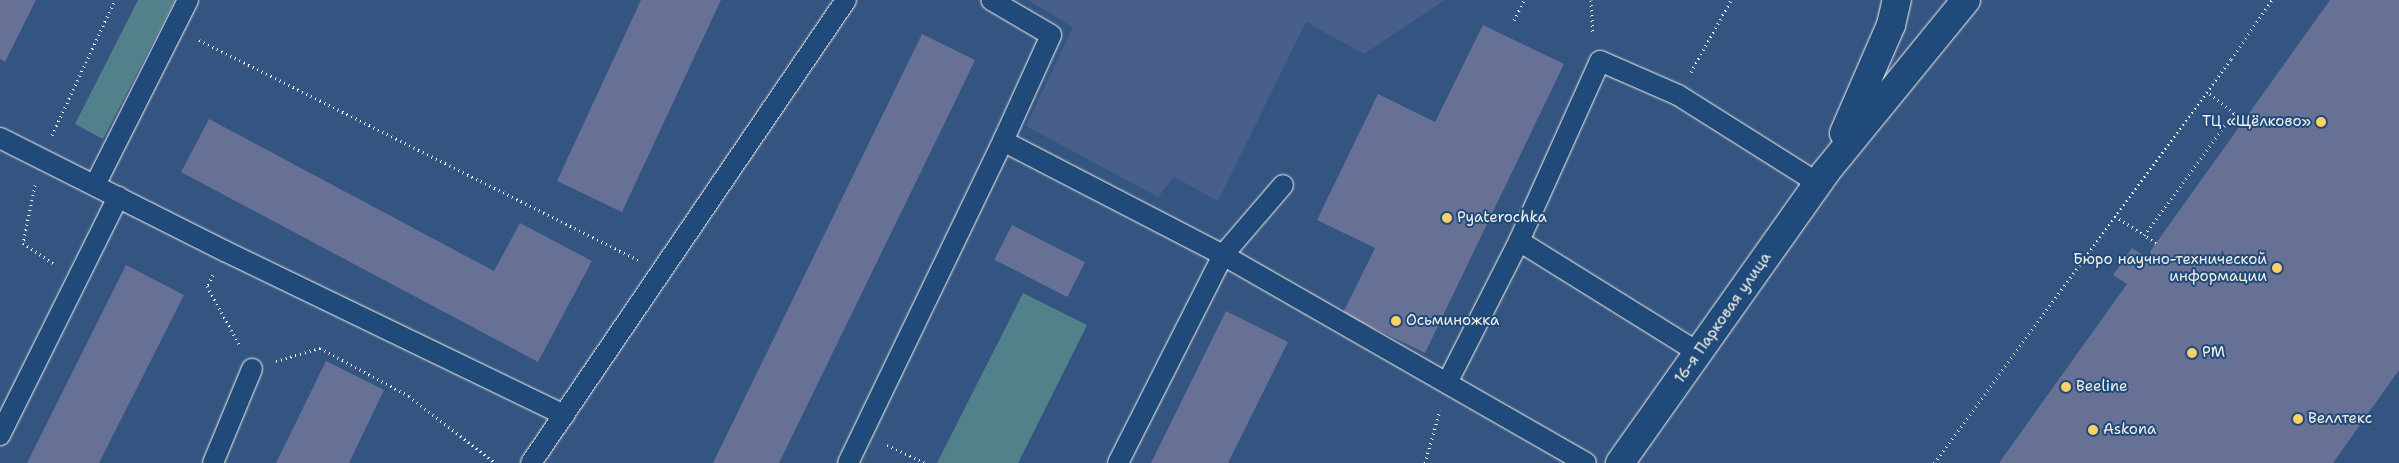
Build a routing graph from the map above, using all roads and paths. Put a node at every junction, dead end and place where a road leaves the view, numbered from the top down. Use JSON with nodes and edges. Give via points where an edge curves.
{"nodes":[{"id":1,"x":115,"y":0,"type":"edge"},
{"id":2,"x":188,"y":0,"type":"edge"},
{"id":3,"x":846,"y":0,"type":"edge"},
{"id":4,"x":991,"y":0,"type":"edge"},
{"id":5,"x":1524,"y":0,"type":"edge"},
{"id":6,"x":1591,"y":0,"type":"edge"},
{"id":7,"x":1731,"y":0,"type":"edge"},
{"id":8,"x":1897,"y":0,"type":"edge"},
{"id":9,"x":1966,"y":0,"type":"edge"},
{"id":10,"x":2272,"y":0,"type":"edge"},
{"id":11,"x":1514,"y":20,"type":"dead end"},
{"id":12,"x":174,"y":27,"type":"junction"},
{"id":13,"x":1593,"y":39,"type":"dead end"},
{"id":14,"x":2207,"y":92,"type":"junction"},
{"id":15,"x":1678,"y":95,"type":"junction"},
{"id":16,"x":0,"y":138,"type":"edge"},
{"id":17,"x":1003,"y":141,"type":"junction"},
{"id":18,"x":41,"y":159,"type":"junction"},
{"id":19,"x":1821,"y":178,"type":"junction"},
{"id":20,"x":95,"y":185,"type":"junction"},
{"id":21,"x":1283,"y":185,"type":"dead end"},
{"id":22,"x":118,"y":197,"type":"junction"},
{"id":23,"x":2115,"y":216,"type":"junction"},
{"id":24,"x":2144,"y":236,"type":"junction"},
{"id":25,"x":1519,"y":241,"type":"junction"},
{"id":26,"x":2156,"y":243,"type":"dead end"},
{"id":27,"x":225,"y":251,"type":"junction"},
{"id":28,"x":1224,"y":255,"type":"junction"},
{"id":29,"x":660,"y":272,"type":"junction"},
{"id":30,"x":77,"y":280,"type":"junction"},
{"id":31,"x":1700,"y":353,"type":"junction"},
{"id":32,"x":252,"y":369,"type":"junction"},
{"id":33,"x":1448,"y":383,"type":"junction"},
{"id":34,"x":564,"y":415,"type":"junction"},
{"id":35,"x":862,"y":434,"type":"junction"},
{"id":36,"x":0,"y":435,"type":"edge"},
{"id":37,"x":494,"y":462,"type":"edge"},
{"id":38,"x":213,"y":463,"type":"edge"},
{"id":39,"x":531,"y":463,"type":"edge"},
{"id":40,"x":848,"y":463,"type":"edge"},
{"id":41,"x":926,"y":463,"type":"edge"},
{"id":42,"x":1118,"y":463,"type":"edge"},
{"id":43,"x":1425,"y":463,"type":"edge"},
{"id":44,"x":1586,"y":463,"type":"edge"},
{"id":45,"x":1620,"y":463,"type":"edge"},
{"id":46,"x":1934,"y":463,"type":"edge"}],
"edges":[{"from":1,"to":18,"type":"path"},
{"from":2,"to":12,"type":"lane"},
{"from":3,"to":29,"type":"lane"},
{"from":4,"to":17,"type":"lane","via":[[1051,34]]},
{"from":5,"to":11,"type":"path"},
{"from":6,"to":13,"type":"path"},
{"from":7,"to":15,"type":"path"},
{"from":8,"to":19,"type":"main road","name":"16-я Парковая улица","via":[[1891,25],[1863,92]]},
{"from":9,"to":19,"type":"main road","name":"16-я Парковая улица"},
{"from":10,"to":14,"type":"path"},
{"from":12,"to":20,"type":"lane"},
{"from":12,"to":29,"type":"path"},
{"from":14,"to":23,"type":"path"},
{"from":14,"to":24,"type":"path","via":[[2234,113]]},
{"from":15,"to":19,"type":"lane"},
{"from":15,"to":25,"type":"lane","via":[[1600,61]]},
{"from":16,"to":18,"type":"lane"},
{"from":17,"to":28,"type":"lane"},
{"from":17,"to":35,"type":"lane"},
{"from":18,"to":20,"type":"lane"},
{"from":18,"to":30,"type":"path","via":[[23,243]]},
{"from":19,"to":31,"type":"main road","name":"16-я Парковая улица"},
{"from":20,"to":22,"type":"lane"},
{"from":21,"to":28,"type":"lane"},
{"from":22,"to":27,"type":"lane"},
{"from":22,"to":30,"type":"lane"},
{"from":23,"to":24,"type":"path"},
{"from":23,"to":46,"type":"path"},
{"from":24,"to":26,"type":"path"},
{"from":25,"to":31,"type":"lane"},
{"from":25,"to":33,"type":"lane"},
{"from":27,"to":32,"type":"path","via":[[207,286]]},
{"from":27,"to":34,"type":"lane"},
{"from":28,"to":33,"type":"lane"},
{"from":28,"to":42,"type":"lane"},
{"from":29,"to":34,"type":"lane"},
{"from":30,"to":36,"type":"lane"},
{"from":31,"to":45,"type":"main road","name":"16-я Парковая улица"},
{"from":32,"to":37,"type":"path","via":[[320,348],[409,396]]},
{"from":32,"to":38,"type":"lane"},
{"from":33,"to":43,"type":"path"},
{"from":33,"to":44,"type":"lane"},
{"from":34,"to":39,"type":"lane"},
{"from":35,"to":40,"type":"lane"},
{"from":35,"to":41,"type":"path"}]}
